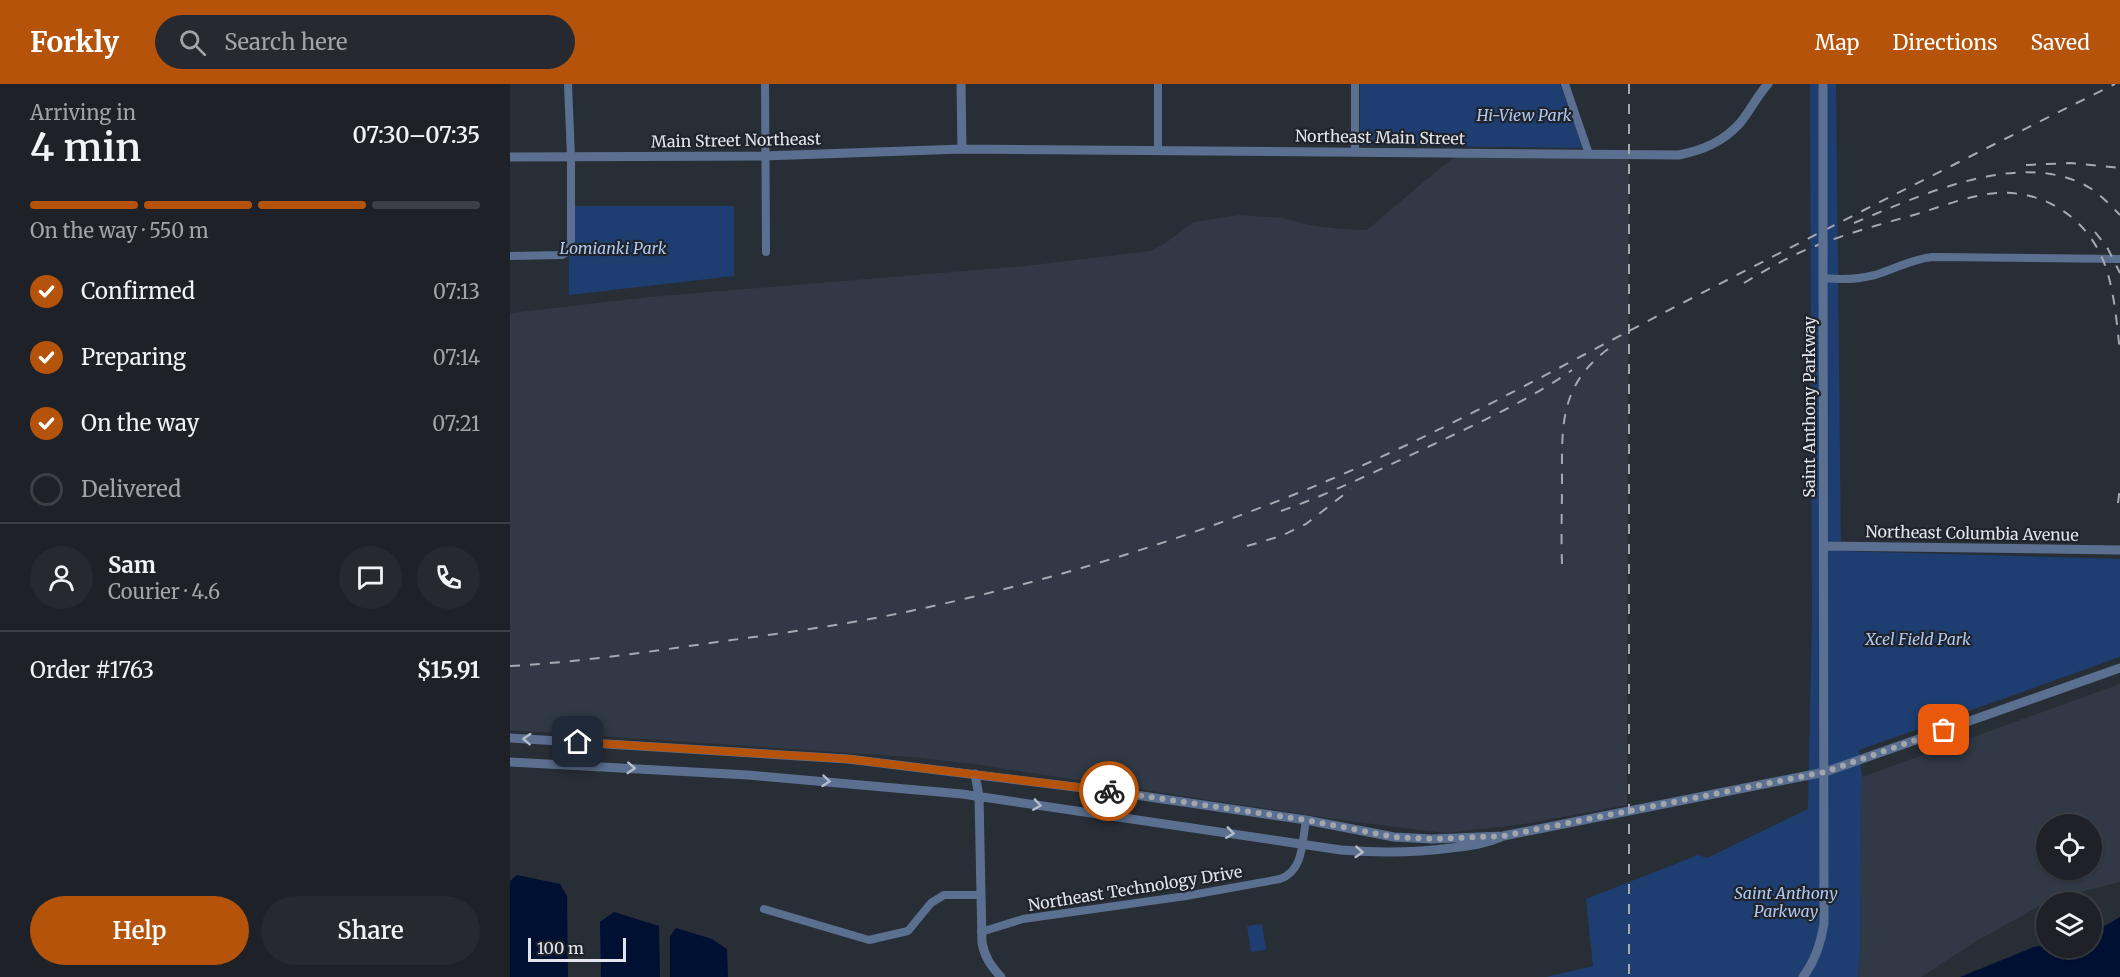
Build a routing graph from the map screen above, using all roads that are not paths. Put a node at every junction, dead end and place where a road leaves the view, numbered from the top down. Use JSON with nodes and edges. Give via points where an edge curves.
{"nodes":[{"id":1,"x":568,"y":84,"type":"edge"},
{"id":2,"x":765,"y":84,"type":"edge"},
{"id":3,"x":961,"y":84,"type":"edge"},
{"id":4,"x":1158,"y":84,"type":"edge"},
{"id":5,"x":1354,"y":84,"type":"edge"},
{"id":6,"x":1565,"y":84,"type":"edge"},
{"id":7,"x":1768,"y":84,"type":"edge"},
{"id":8,"x":1823,"y":85,"type":"edge"},
{"id":9,"x":962,"y":149,"type":"junction"},
{"id":10,"x":1158,"y":150,"type":"junction"},
{"id":11,"x":1354,"y":151,"type":"junction"},
{"id":12,"x":1589,"y":154,"type":"junction"},
{"id":13,"x":764,"y":156,"type":"junction"},
{"id":14,"x":510,"y":157,"type":"edge"},
{"id":15,"x":571,"y":157,"type":"junction"},
{"id":16,"x":766,"y":252,"type":"dead end"},
{"id":17,"x":510,"y":256,"type":"edge"},
{"id":18,"x":2120,"y":259,"type":"edge"},
{"id":19,"x":1823,"y":278,"type":"junction"},
{"id":20,"x":1824,"y":546,"type":"junction"},
{"id":21,"x":2120,"y":550,"type":"edge"},
{"id":22,"x":2120,"y":668,"type":"edge"},
{"id":23,"x":510,"y":738,"type":"edge"},
{"id":24,"x":578,"y":742,"type":"junction"},
{"id":25,"x":510,"y":762,"type":"edge"},
{"id":26,"x":572,"y":765,"type":"junction"},
{"id":27,"x":1825,"y":772,"type":"junction"},
{"id":28,"x":975,"y":774,"type":"junction"},
{"id":29,"x":979,"y":796,"type":"junction"},
{"id":30,"x":1306,"y":820,"type":"junction"},
{"id":31,"x":1503,"y":836,"type":"junction"},
{"id":32,"x":1301,"y":845,"type":"junction"},
{"id":33,"x":981,"y":895,"type":"junction"},
{"id":34,"x":764,"y":909,"type":"dead end"},
{"id":35,"x":981,"y":933,"type":"junction"},
{"id":36,"x":1001,"y":977,"type":"edge"},
{"id":37,"x":1803,"y":977,"type":"edge"}],
"edges":[{"from":1,"to":15,"type":"street"},
{"from":2,"to":13,"type":"street"},
{"from":3,"to":9,"type":"street"},
{"from":4,"to":10,"type":"street"},
{"from":5,"to":11,"type":"street"},
{"from":6,"to":12,"type":"street"},
{"from":7,"to":12,"type":"street","name":"Northeast Main Street","via":[[1741,122],[1707,148],[1679,155]]},
{"from":8,"to":19,"type":"street","name":"Saint Anthony Parkway","bridge":true},
{"from":9,"to":10,"type":"street","name":"Northeast Main Street"},
{"from":9,"to":13,"type":"street","name":"Main Street Northeast"},
{"from":10,"to":11,"type":"street","name":"Northeast Main Street"},
{"from":11,"to":12,"type":"street","name":"Northeast Main Street"},
{"from":13,"to":15,"type":"street","name":"Main Street Northeast"},
{"from":13,"to":16,"type":"street"},
{"from":14,"to":15,"type":"street","name":"Main Street Northeast"},
{"from":15,"to":17,"type":"street","via":[[569,251],[562,255]]},
{"from":18,"to":19,"type":"street","via":[[1933,257],[1911,260],[1864,277]]},
{"from":19,"to":20,"type":"street","name":"Saint Anthony Parkway"},
{"from":20,"to":21,"type":"street","name":"Northeast Columbia Avenue"},
{"from":20,"to":27,"type":"street","name":"Saint Anthony Parkway"},
{"from":22,"to":27,"type":"street"},
{"from":24,"to":23,"type":"street","one_way":true},
{"from":24,"to":26,"type":"street"},
{"from":24,"to":28,"type":"street","via":[[848,759]]},
{"from":25,"to":26,"type":"street"},
{"from":26,"to":29,"type":"street","one_way":true,"via":[[748,775]]},
{"from":27,"to":31,"type":"street"},
{"from":27,"to":37,"type":"street","name":"Saint Anthony Parkway","via":[[1824,923],[1819,950]]},
{"from":28,"to":29,"type":"street"},
{"from":28,"to":30,"type":"street"},
{"from":29,"to":32,"type":"street","one_way":true},
{"from":29,"to":33,"type":"street"},
{"from":30,"to":31,"type":"street","via":[[1394,837]]},
{"from":30,"to":32,"type":"street"},
{"from":32,"to":31,"type":"street","one_way":true,"via":[[1375,853],[1417,852],[1479,844]]},
{"from":32,"to":35,"type":"street","name":"Northeast Technology Drive","via":[[1299,861],[1292,872],[1280,879],[1023,919]]},
{"from":33,"to":34,"type":"street","via":[[944,895],[931,903],[908,931],[869,940]]},
{"from":33,"to":35,"type":"street"},
{"from":35,"to":36,"type":"street","via":[[984,955]]}]}
